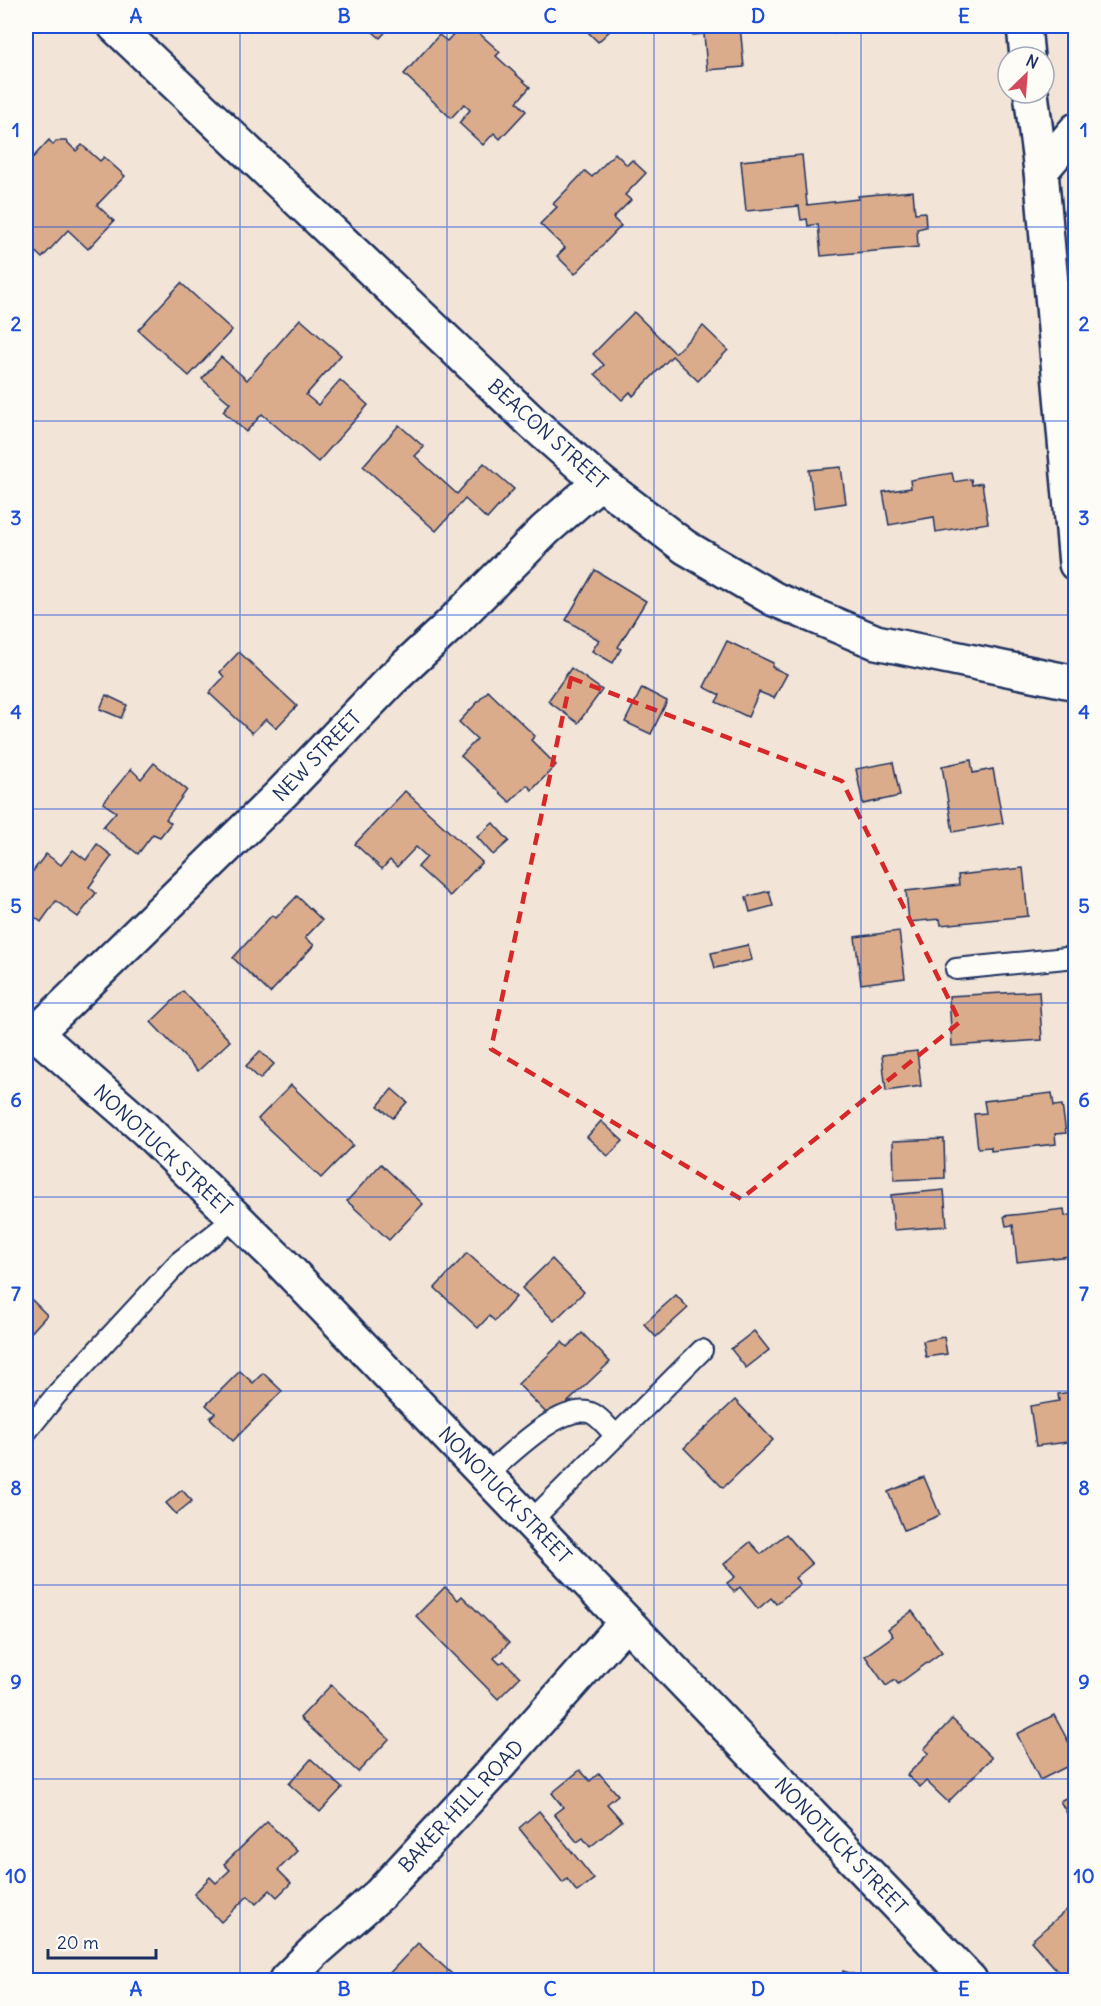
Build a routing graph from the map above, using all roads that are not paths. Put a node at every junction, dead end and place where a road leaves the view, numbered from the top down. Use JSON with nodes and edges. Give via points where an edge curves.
{"nodes":[{"id":1,"x":115,"y":26,"type":"edge"},
{"id":2,"x":1024,"y":26,"type":"edge"},
{"id":3,"x":1026,"y":45,"type":"edge"},
{"id":4,"x":1033,"y":105,"type":"edge"},
{"id":5,"x":1076,"y":130,"type":"edge"},
{"id":6,"x":1041,"y":171,"type":"junction"},
{"id":7,"x":600,"y":482,"type":"junction"},
{"id":8,"x":1076,"y":564,"type":"edge"},
{"id":9,"x":1076,"y":683,"type":"edge"},
{"id":10,"x":1076,"y":957,"type":"edge"},
{"id":11,"x":956,"y":969,"type":"dead end"},
{"id":12,"x":31,"y":1029,"type":"edge"},
{"id":13,"x":235,"y":1218,"type":"junction"},
{"id":14,"x":702,"y":1350,"type":"dead end"},
{"id":15,"x":26,"y":1432,"type":"edge"},
{"id":16,"x":616,"y":1436,"type":"junction"},
{"id":17,"x":486,"y":1475,"type":"junction"},
{"id":18,"x":531,"y":1521,"type":"junction"},
{"id":19,"x":626,"y":1622,"type":"junction"},
{"id":20,"x":286,"y":1980,"type":"edge"},
{"id":21,"x":969,"y":1980,"type":"edge"}],
"edges":[{"from":1,"to":7,"type":"street","name":"BEACON STREET"},
{"from":2,"to":3,"type":"street"},
{"from":4,"to":6,"type":"street"},
{"from":5,"to":6,"type":"street"},
{"from":6,"to":8,"type":"street"},
{"from":7,"to":9,"type":"street","name":"BEACON STREET","via":[[685,547],[774,599],[876,642]]},
{"from":7,"to":12,"type":"street","name":"NEW STREET","via":[[390,681],[282,793]]},
{"from":10,"to":11,"type":"lane"},
{"from":12,"to":13,"type":"street","name":"NONOTUCK STREET","via":[[145,1129]]},
{"from":13,"to":15,"type":"lane","via":[[179,1262]]},
{"from":13,"to":17,"type":"street","name":"NONOTUCK STREET"},
{"from":14,"to":16,"type":"lane"},
{"from":16,"to":17,"type":"lane","via":[[588,1412],[567,1414],[547,1423]]},
{"from":16,"to":18,"type":"lane"},
{"from":17,"to":18,"type":"street","name":"NONOTUCK STREET"},
{"from":18,"to":19,"type":"street","name":"NONOTUCK STREET"},
{"from":19,"to":20,"type":"street","name":"BAKER HILL ROAD","via":[[380,1894]]},
{"from":19,"to":21,"type":"street","name":"NONOTUCK STREET"}]}
